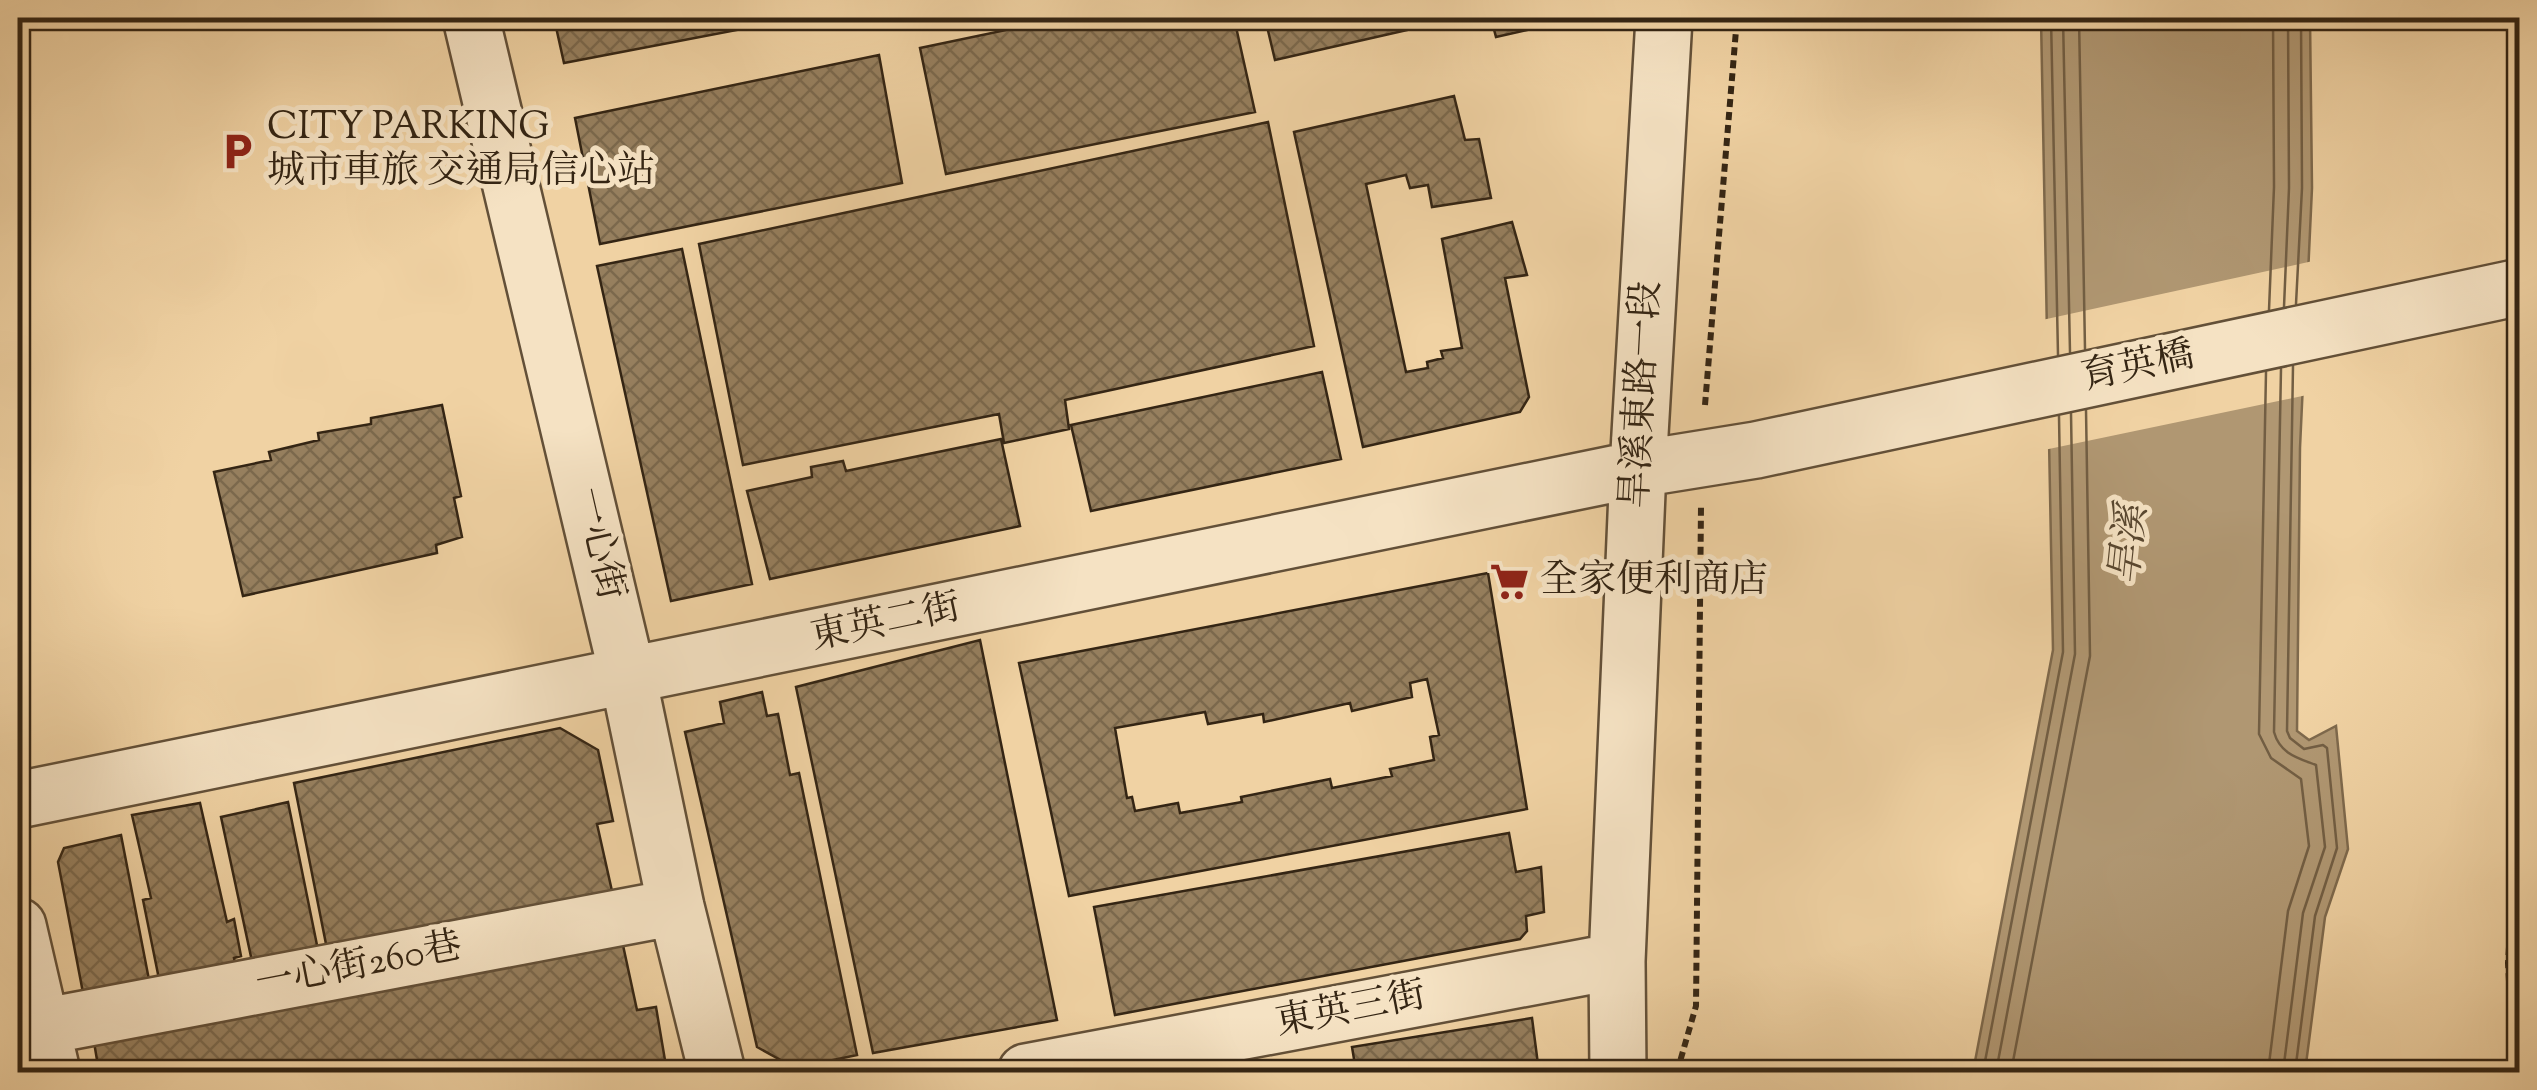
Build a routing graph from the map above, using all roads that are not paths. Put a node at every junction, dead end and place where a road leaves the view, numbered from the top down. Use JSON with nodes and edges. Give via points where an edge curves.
{"nodes":[{"id":1,"x":471,"y":18,"type":"edge"},
{"id":2,"x":1664,"y":18,"type":"edge"},
{"id":3,"x":2520,"y":287,"type":"edge"},
{"id":4,"x":1756,"y":450,"type":"joint"},
{"id":5,"x":1638,"y":469,"type":"junction"},
{"id":6,"x":628,"y":676,"type":"junction"},
{"id":7,"x":18,"y":800,"type":"edge"},
{"id":8,"x":676,"y":906,"type":"junction"},
{"id":9,"x":18,"y":926,"type":"edge"},
{"id":10,"x":1617,"y":961,"type":"junction"},
{"id":11,"x":47,"y":1050,"type":"edge"},
{"id":12,"x":717,"y":1072,"type":"edge"},
{"id":13,"x":1026,"y":1072,"type":"edge"},
{"id":14,"x":1618,"y":1072,"type":"edge"}],
"edges":[{"from":1,"to":6,"type":"street","name":"一心街"},
{"from":2,"to":5,"type":"street","name":"旱溪東路一段"},
{"from":3,"to":4,"type":"street","name":"育英橋"},
{"from":4,"to":5,"type":"street","name":"東英二街"},
{"from":5,"to":6,"type":"street","name":"東英二街"},
{"from":5,"to":10,"type":"street","name":"旱溪東路一段"},
{"from":6,"to":7,"type":"street","name":"東英二街"},
{"from":6,"to":8,"type":"street","name":"一心街"},
{"from":8,"to":11,"type":"street","name":"一心街260巷"},
{"from":8,"to":12,"type":"street","name":"一心街"},
{"from":9,"to":11,"type":"street"},
{"from":10,"to":13,"type":"street","name":"東英三街"},
{"from":10,"to":14,"type":"street","name":"旱溪東路一段"}]}
